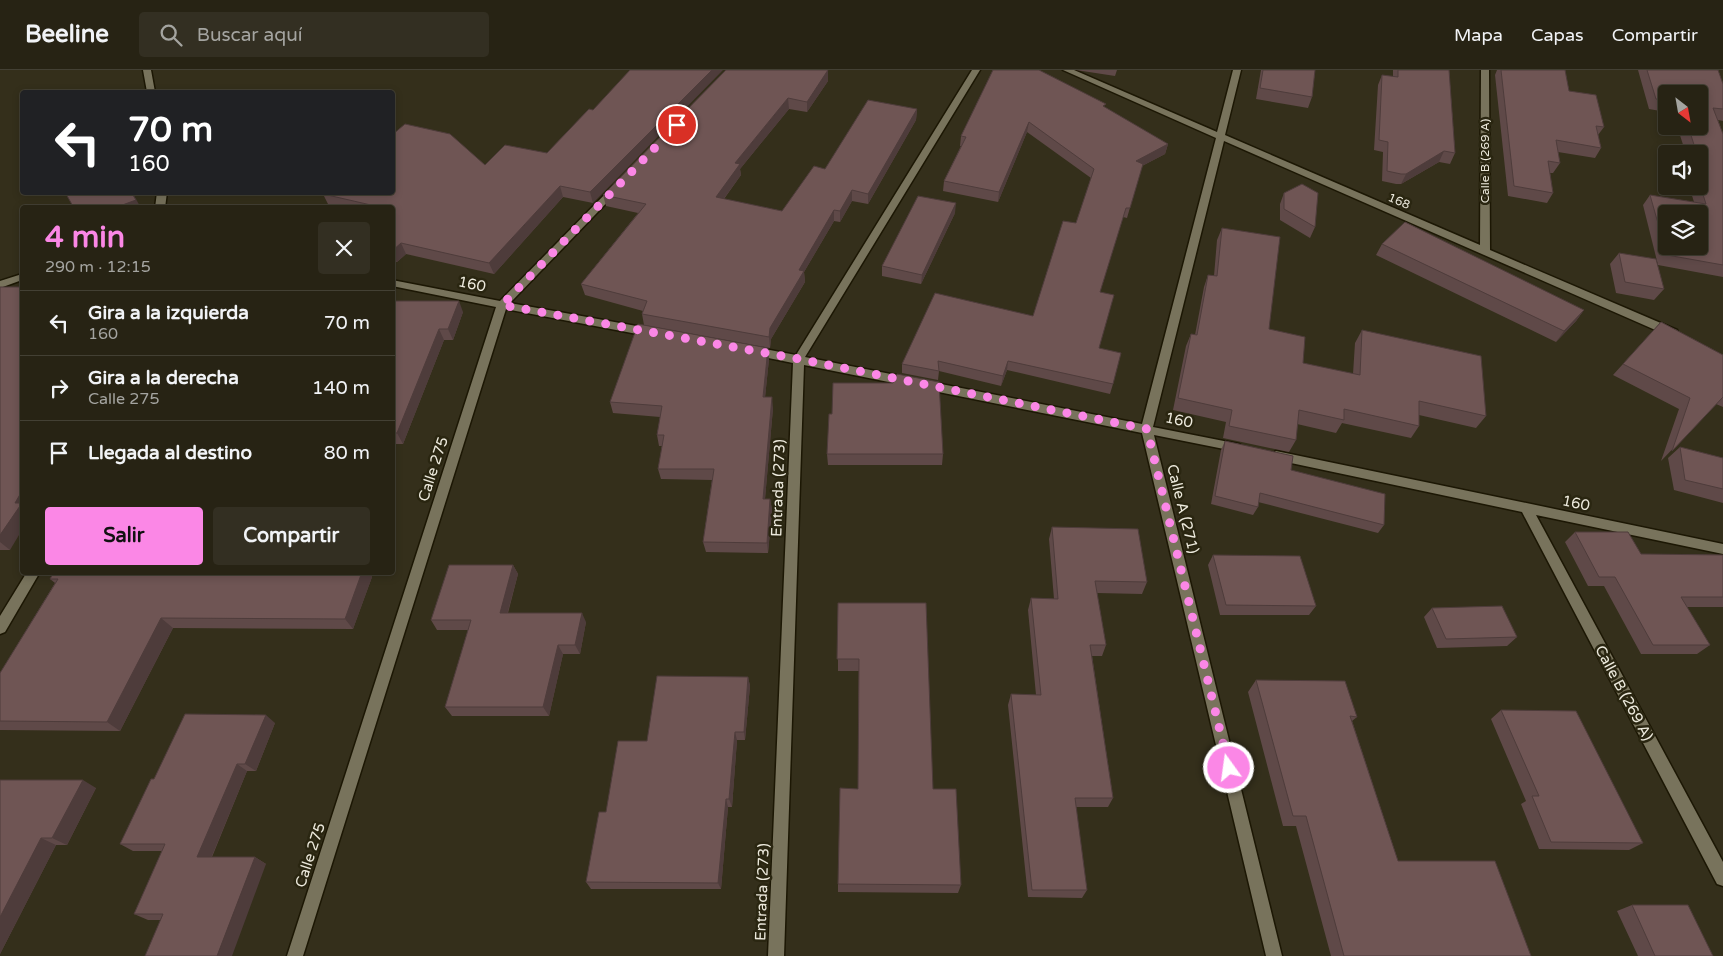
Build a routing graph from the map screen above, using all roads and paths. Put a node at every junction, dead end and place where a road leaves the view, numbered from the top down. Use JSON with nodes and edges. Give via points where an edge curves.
{"nodes":[{"id":1,"x":147,"y":70,"type":"edge"},
{"id":2,"x":976,"y":70,"type":"edge"},
{"id":3,"x":1066,"y":70,"type":"edge"},
{"id":4,"x":1237,"y":70,"type":"edge"},
{"id":5,"x":1485,"y":70,"type":"edge"},
{"id":6,"x":152,"y":90,"type":"edge"},
{"id":7,"x":1219,"y":138,"type":"junction"},
{"id":8,"x":627,"y":177,"type":"edge"},
{"id":9,"x":1485,"y":252,"type":"junction"},
{"id":10,"x":20,"y":278,"type":"edge"},
{"id":11,"x":395,"y":284,"type":"edge"},
{"id":12,"x":0,"y":285,"type":"edge"},
{"id":13,"x":502,"y":305,"type":"junction"},
{"id":14,"x":665,"y":335,"type":"edge"},
{"id":15,"x":1686,"y":339,"type":"edge"},
{"id":16,"x":742,"y":349,"type":"edge"},
{"id":17,"x":799,"y":359,"type":"junction"},
{"id":18,"x":1147,"y":429,"type":"junction"},
{"id":19,"x":1526,"y":508,"type":"junction"},
{"id":20,"x":1723,"y":548,"type":"edge"},
{"id":21,"x":32,"y":575,"type":"edge"},
{"id":22,"x":0,"y":628,"type":"edge"},
{"id":23,"x":1723,"y":878,"type":"edge"},
{"id":24,"x":294,"y":956,"type":"edge"},
{"id":25,"x":776,"y":956,"type":"edge"},
{"id":26,"x":1274,"y":956,"type":"edge"}],
"edges":[{"from":1,"to":6,"type":"street"},
{"from":2,"to":17,"type":"street","name":"Entrada (273)"},
{"from":3,"to":7,"type":"street","name":"168"},
{"from":4,"to":7,"type":"street","name":"Calle A (271)"},
{"from":5,"to":9,"type":"street","name":"Calle B (269 A)"},
{"from":7,"to":9,"type":"street","name":"168"},
{"from":7,"to":18,"type":"street","name":"Calle A (271)"},
{"from":8,"to":13,"type":"street","name":"Calle 275"},
{"from":9,"to":15,"type":"street","name":"168"},
{"from":10,"to":12,"type":"street"},
{"from":11,"to":13,"type":"street","name":"160"},
{"from":13,"to":14,"type":"street","name":"160"},
{"from":13,"to":24,"type":"street","name":"Calle 275"},
{"from":16,"to":17,"type":"street","name":"160"},
{"from":17,"to":18,"type":"street","name":"160"},
{"from":17,"to":25,"type":"street","name":"Entrada (273)"},
{"from":18,"to":19,"type":"street","name":"160"},
{"from":18,"to":26,"type":"street","name":"Calle A (271)"},
{"from":19,"to":20,"type":"street","name":"160"},
{"from":19,"to":23,"type":"street","name":"Calle B (269 A)"},
{"from":21,"to":22,"type":"street"}]}
